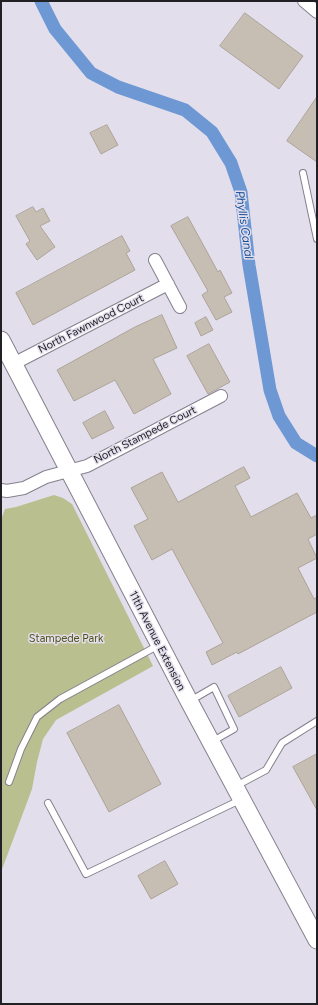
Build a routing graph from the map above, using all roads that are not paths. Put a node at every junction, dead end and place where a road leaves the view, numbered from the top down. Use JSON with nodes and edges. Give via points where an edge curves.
{"nodes":[{"id":1,"x":304,"y":1,"type":"edge"},
{"id":2,"x":317,"y":12,"type":"edge"},
{"id":3,"x":303,"y":173,"type":"dead end"},
{"id":4,"x":317,"y":239,"type":"edge"},
{"id":5,"x":155,"y":260,"type":"dead end"},
{"id":6,"x":168,"y":284,"type":"junction"},
{"id":7,"x":180,"y":307,"type":"dead end"},
{"id":8,"x":1,"y":340,"type":"edge"},
{"id":9,"x":13,"y":364,"type":"junction"},
{"id":10,"x":221,"y":396,"type":"dead end"},
{"id":11,"x":68,"y":471,"type":"junction"},
{"id":12,"x":1,"y":490,"type":"edge"},
{"id":13,"x":160,"y":644,"type":"junction"},
{"id":14,"x":189,"y":701,"type":"junction"},
{"id":15,"x":317,"y":721,"type":"edge"},
{"id":16,"x":211,"y":742,"type":"junction"},
{"id":17,"x":9,"y":782,"type":"dead end"},
{"id":18,"x":238,"y":793,"type":"junction"},
{"id":19,"x":48,"y":803,"type":"dead end"},
{"id":20,"x":317,"y":940,"type":"edge"}],
"edges":[{"from":1,"to":2,"type":"street"},
{"from":3,"to":4,"type":"lane"},
{"from":5,"to":6,"type":"street"},
{"from":6,"to":7,"type":"street"},
{"from":6,"to":9,"type":"street","name":"North Fawnwood Court"},
{"from":8,"to":9,"type":"street","name":"11th Avenue Extension"},
{"from":9,"to":11,"type":"street","name":"11th Avenue Extension"},
{"from":10,"to":11,"type":"street","name":"North Stampede Court","via":[[87,466]]},
{"from":11,"to":12,"type":"street","name":"North Stampede Court","via":[[46,477],[24,488]]},
{"from":11,"to":13,"type":"street","name":"11th Avenue Extension"},
{"from":13,"to":14,"type":"street","name":"11th Avenue Extension"},
{"from":13,"to":17,"type":"lane","via":[[60,699],[37,717],[21,749]]},
{"from":14,"to":16,"type":"street","name":"11th Avenue Extension"},
{"from":14,"to":16,"type":"lane","via":[[214,687],[234,729]]},
{"from":15,"to":18,"type":"lane","via":[[282,742],[266,770]]},
{"from":16,"to":18,"type":"street","name":"11th Avenue Extension"},
{"from":18,"to":19,"type":"lane","via":[[86,874]]},
{"from":18,"to":20,"type":"street","name":"11th Avenue Extension"}]}
